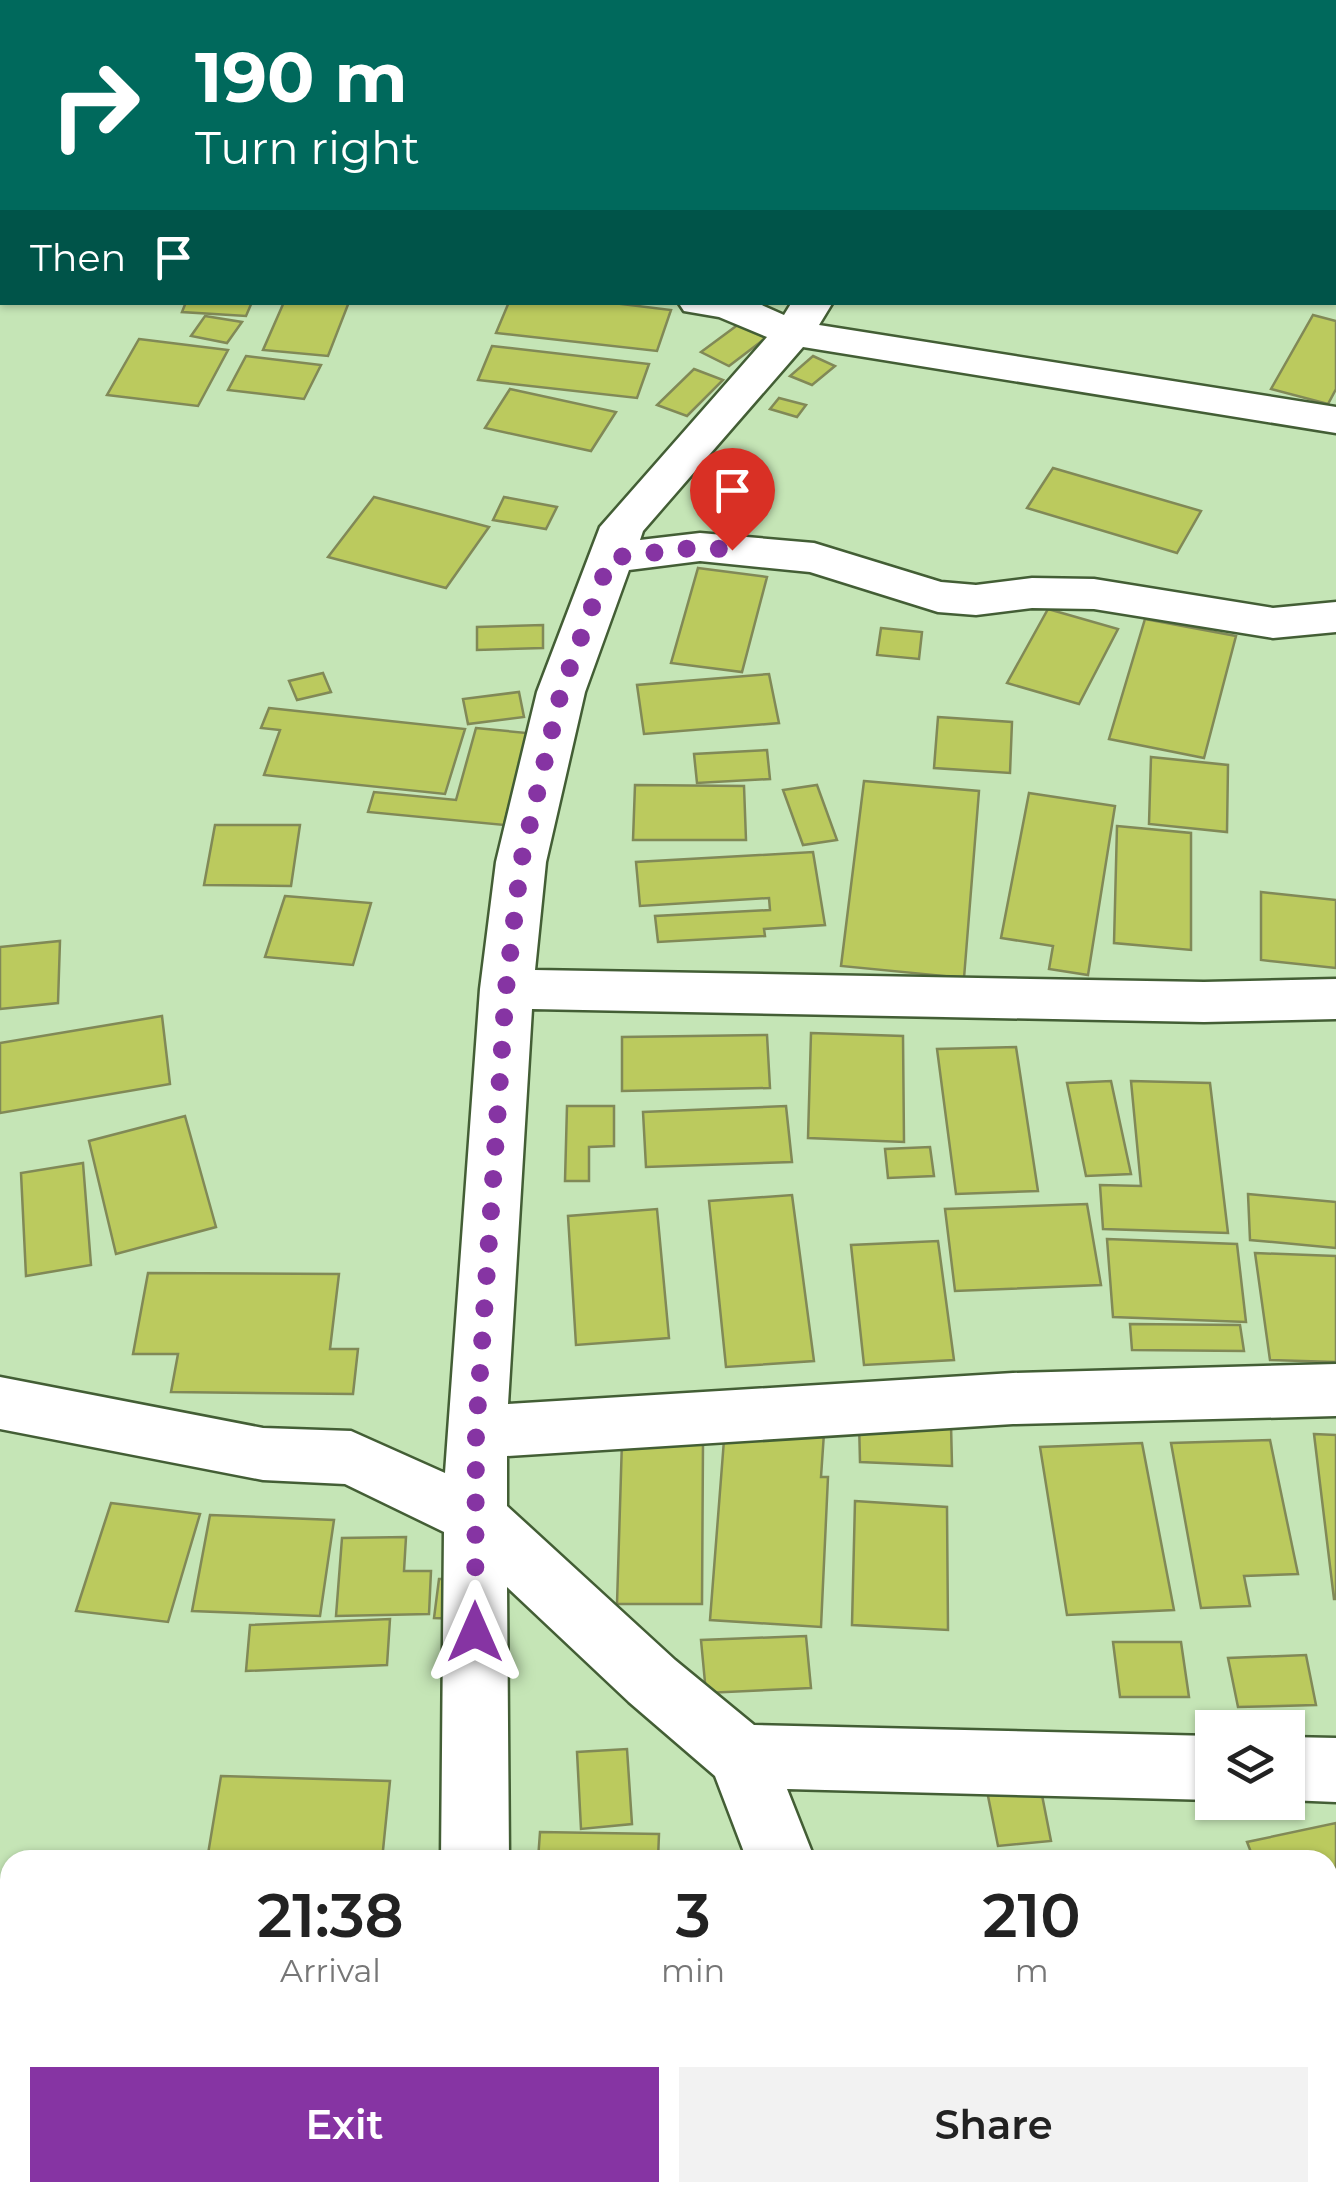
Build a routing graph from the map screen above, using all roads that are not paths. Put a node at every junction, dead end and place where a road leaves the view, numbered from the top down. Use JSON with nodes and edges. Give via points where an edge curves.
{"nodes":[{"id":1,"x":724,"y":305,"type":"edge"},
{"id":2,"x":803,"y":318,"type":"edge"},
{"id":3,"x":1336,"y":420,"type":"edge"},
{"id":4,"x":610,"y":558,"type":"junction"},
{"id":5,"x":1336,"y":617,"type":"edge"},
{"id":6,"x":506,"y":989,"type":"junction"},
{"id":7,"x":1336,"y":1000,"type":"edge"},
{"id":8,"x":1336,"y":1390,"type":"edge"},
{"id":9,"x":0,"y":1403,"type":"edge"},
{"id":10,"x":476,"y":1432,"type":"junction"},
{"id":11,"x":476,"y":1517,"type":"junction"},
{"id":12,"x":741,"y":1756,"type":"junction"},
{"id":13,"x":1195,"y":1768,"type":"edge"},
{"id":14,"x":1305,"y":1769,"type":"edge"},
{"id":15,"x":1336,"y":1770,"type":"edge"},
{"id":16,"x":475,"y":1850,"type":"edge"},
{"id":17,"x":777,"y":1850,"type":"edge"}],
"edges":[{"from":1,"to":2,"type":"street"},
{"from":2,"to":3,"type":"street"},
{"from":2,"to":4,"type":"street","via":[[622,527]]},
{"from":4,"to":5,"type":"street","via":[[700,547],[814,558],[938,597],[1094,594],[1274,623]]},
{"from":4,"to":6,"type":"street","via":[[561,692],[521,862]]},
{"from":6,"to":7,"type":"street"},
{"from":6,"to":10,"type":"street"},
{"from":8,"to":10,"type":"street","via":[[795,1411]]},
{"from":9,"to":11,"type":"street","via":[[262,1454],[351,1458]]},
{"from":10,"to":11,"type":"street"},
{"from":11,"to":12,"type":"street"},
{"from":11,"to":16,"type":"street"},
{"from":12,"to":13,"type":"street"},
{"from":12,"to":17,"type":"street"},
{"from":14,"to":15,"type":"street"}]}
